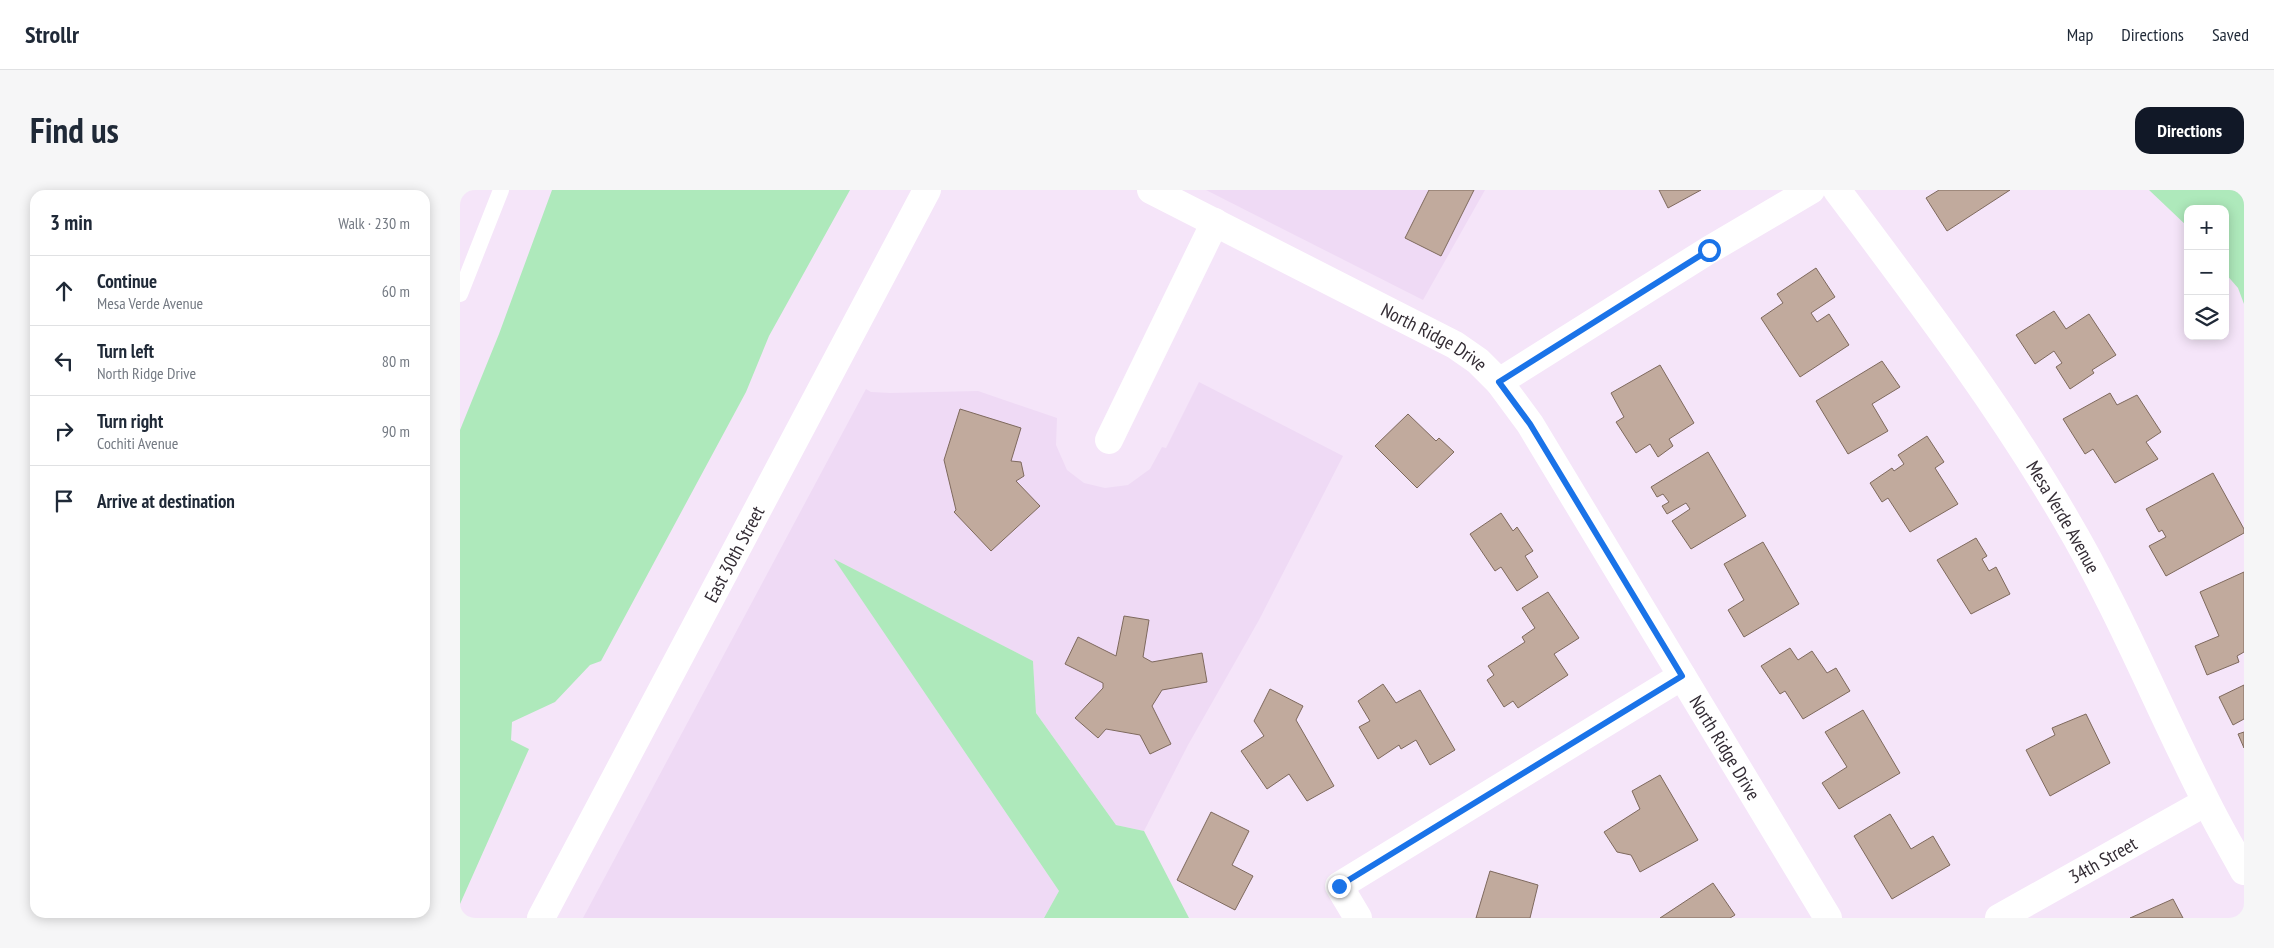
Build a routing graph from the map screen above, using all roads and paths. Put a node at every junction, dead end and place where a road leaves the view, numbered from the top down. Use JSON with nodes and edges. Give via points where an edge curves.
{"nodes":[{"id":1,"x":502,"y":190,"type":"edge"},
{"id":2,"x":927,"y":190,"type":"edge"},
{"id":3,"x":1151,"y":190,"type":"edge"},
{"id":4,"x":1811,"y":190,"type":"edge"},
{"id":5,"x":1837,"y":190,"type":"edge"},
{"id":6,"x":1215,"y":222,"type":"junction"},
{"id":7,"x":460,"y":294,"type":"edge"},
{"id":8,"x":1499,"y":382,"type":"junction"},
{"id":9,"x":1109,"y":440,"type":"dead end"},
{"id":10,"x":1682,"y":676,"type":"junction"},
{"id":11,"x":2206,"y":802,"type":"junction"},
{"id":12,"x":2244,"y":871,"type":"edge"},
{"id":13,"x":541,"y":918,"type":"edge"},
{"id":14,"x":1358,"y":918,"type":"edge"},
{"id":15,"x":1828,"y":918,"type":"edge"},
{"id":16,"x":1999,"y":918,"type":"edge"}],
"edges":[{"from":1,"to":7,"type":"lane"},
{"from":2,"to":13,"type":"street","name":"East 30th Street"},
{"from":3,"to":6,"type":"street","name":"North Ridge Drive"},
{"from":4,"to":8,"type":"street"},
{"from":5,"to":11,"type":"street","name":"Mesa Verde Avenue","via":[[1968,366],[2029,457],[2096,572]]},
{"from":6,"to":8,"type":"street","name":"North Ridge Drive","via":[[1425,328],[1478,361]]},
{"from":6,"to":9,"type":"street"},
{"from":8,"to":10,"type":"street","name":"North Ridge Drive","via":[[1530,424]]},
{"from":10,"to":14,"type":"street","via":[[1339,886]]},
{"from":10,"to":15,"type":"street","name":"North Ridge Drive"},
{"from":11,"to":12,"type":"street","name":"Mesa Verde Avenue"},
{"from":11,"to":16,"type":"street","name":"34th Street"}]}
